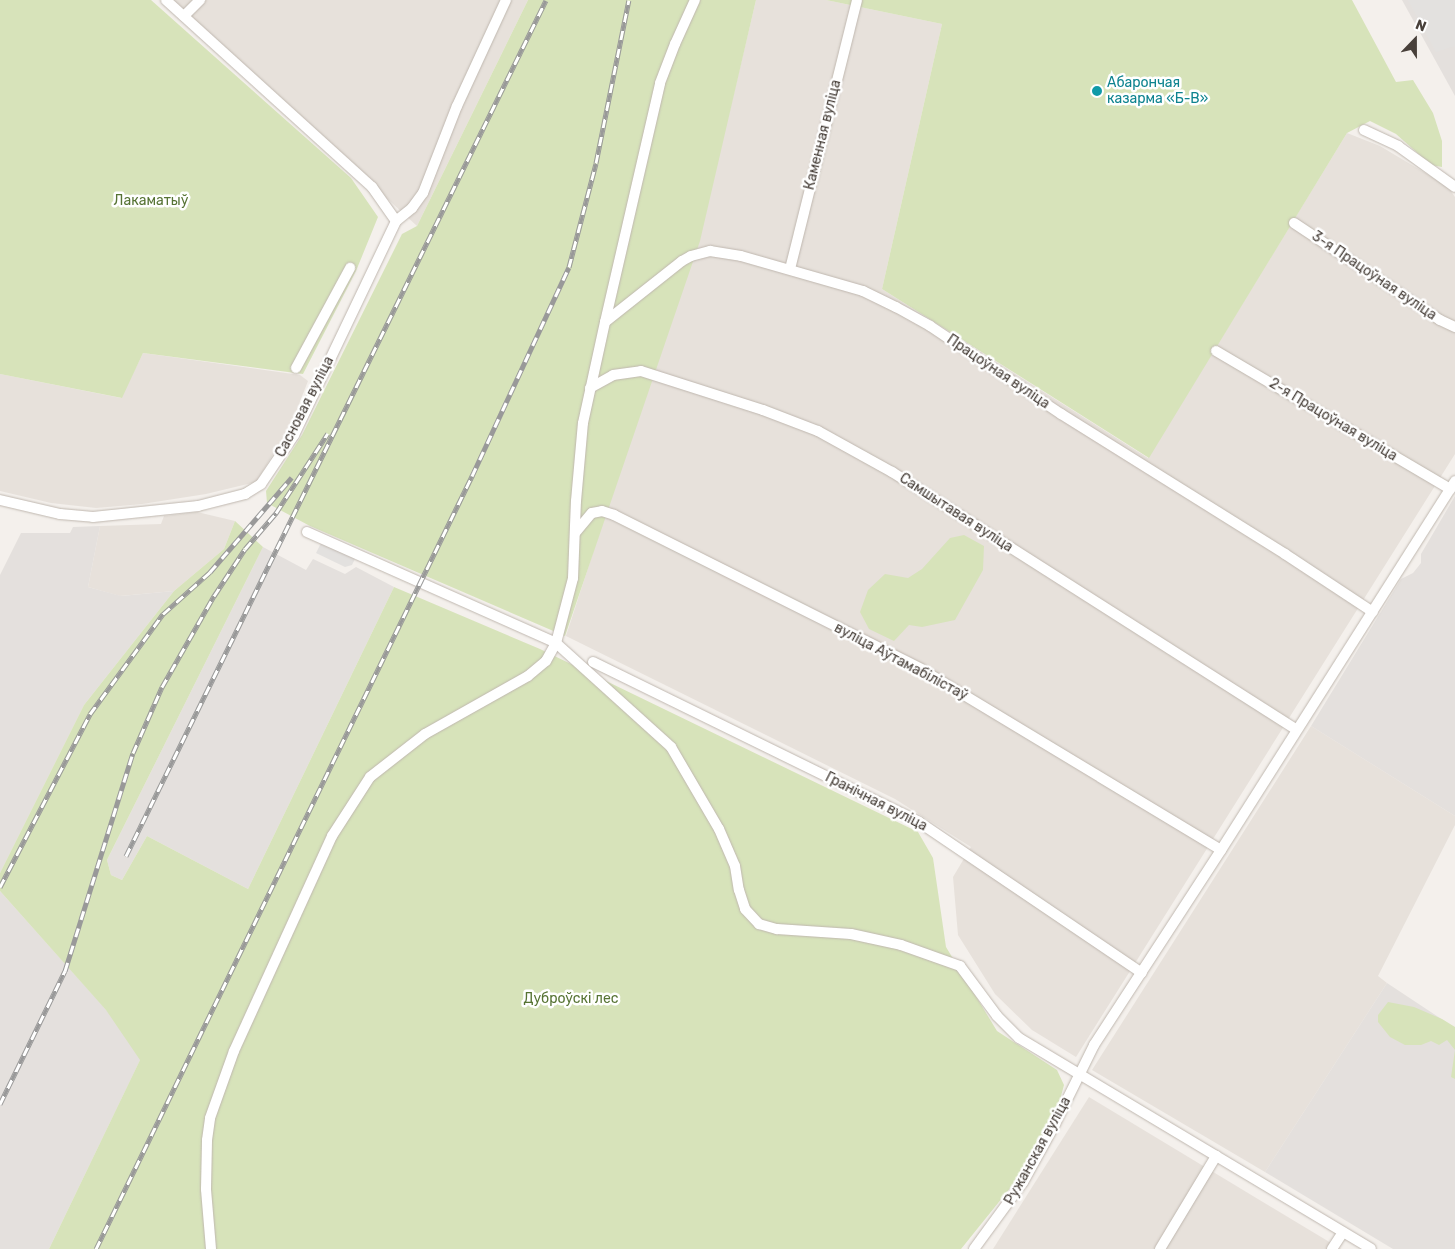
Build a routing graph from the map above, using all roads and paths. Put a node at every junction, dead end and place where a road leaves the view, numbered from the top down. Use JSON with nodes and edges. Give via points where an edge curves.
{"nodes":[{"id":1,"x":166,"y":0,"type":"edge"},
{"id":2,"x":200,"y":0,"type":"edge"},
{"id":3,"x":506,"y":0,"type":"edge"},
{"id":4,"x":695,"y":0,"type":"edge"},
{"id":5,"x":857,"y":0,"type":"edge"},
{"id":6,"x":184,"y":16,"type":"junction"},
{"id":7,"x":1364,"y":130,"type":"dead end"},
{"id":8,"x":1455,"y":187,"type":"edge"},
{"id":9,"x":396,"y":221,"type":"junction"},
{"id":10,"x":1294,"y":223,"type":"dead end"},
{"id":11,"x":350,"y":268,"type":"dead end"},
{"id":12,"x":790,"y":269,"type":"junction"},
{"id":13,"x":605,"y":322,"type":"junction"},
{"id":14,"x":1455,"y":327,"type":"edge"},
{"id":15,"x":1216,"y":351,"type":"dead end"},
{"id":16,"x":296,"y":368,"type":"dead end"},
{"id":17,"x":590,"y":388,"type":"junction"},
{"id":18,"x":1452,"y":485,"type":"edge"},
{"id":19,"x":0,"y":500,"type":"edge"},
{"id":20,"x":307,"y":532,"type":"dead end"},
{"id":21,"x":575,"y":533,"type":"junction"},
{"id":22,"x":1373,"y":612,"type":"junction"},
{"id":23,"x":556,"y":643,"type":"junction"},
{"id":24,"x":593,"y":662,"type":"dead end"},
{"id":25,"x":1296,"y":729,"type":"junction"},
{"id":26,"x":1221,"y":850,"type":"junction"},
{"id":27,"x":1142,"y":973,"type":"junction"},
{"id":28,"x":1078,"y":1074,"type":"junction"},
{"id":29,"x":1216,"y":1156,"type":"junction"},
{"id":30,"x":1343,"y":1232,"type":"junction"},
{"id":31,"x":211,"y":1249,"type":"edge"},
{"id":32,"x":974,"y":1249,"type":"edge"},
{"id":33,"x":1160,"y":1249,"type":"edge"},
{"id":34,"x":1332,"y":1249,"type":"edge"},
{"id":35,"x":1371,"y":1249,"type":"edge"}],
"edges":[{"from":1,"to":6,"type":"street"},
{"from":2,"to":6,"type":"street"},
{"from":3,"to":9,"type":"street","name":"Сасновая вуліца","via":[[457,106],[423,193]]},
{"from":4,"to":13,"type":"street","via":[[660,83]]},
{"from":5,"to":12,"type":"street","name":"Каменная вуліца"},
{"from":6,"to":9,"type":"street","via":[[372,187]]},
{"from":7,"to":8,"type":"street","via":[[1398,146]]},
{"from":9,"to":19,"type":"street","name":"Сасновая вуліца","via":[[294,435],[261,484],[245,494],[198,506],[93,517],[60,514]]},
{"from":10,"to":14,"type":"street","name":"3-я Працоўная вуліца"},
{"from":11,"to":16,"type":"street"},
{"from":12,"to":13,"type":"street","name":"Працоўная вуліца","via":[[730,253],[701,252],[682,261]]},
{"from":12,"to":22,"type":"street","name":"Працоўная вуліца","via":[[863,291],[914,316],[1061,414]]},
{"from":13,"to":17,"type":"street"},
{"from":15,"to":18,"type":"street","name":"2-я Працоўная вуліца"},
{"from":17,"to":21,"type":"street","via":[[583,422]]},
{"from":17,"to":25,"type":"street","name":"Самшытавая вуліца","via":[[613,375],[641,371],[818,431],[892,472]]},
{"from":18,"to":22,"type":"street","name":"Ружанская вуліца"},
{"from":20,"to":23,"type":"street"},
{"from":21,"to":23,"type":"street","via":[[573,578]]},
{"from":21,"to":26,"type":"street","name":"вуліца Аўтамабілістаў","via":[[592,513],[602,511],[614,515],[921,669]]},
{"from":22,"to":25,"type":"street","name":"Ружанская вуліца"},
{"from":23,"to":28,"type":"street","via":[[671,747],[719,829],[735,866],[745,909],[759,924],[778,929],[851,934],[901,945],[960,966],[997,1016],[1018,1038]]},
{"from":23,"to":31,"type":"street","via":[[546,662],[528,676],[425,734],[370,777],[332,836],[234,1051],[210,1118],[206,1189]]},
{"from":24,"to":27,"type":"street","name":"Гранічная вуліца","via":[[919,822]]},
{"from":25,"to":26,"type":"street","name":"Ружанская вуліца"},
{"from":26,"to":27,"type":"street","name":"Ружанская вуліца"},
{"from":27,"to":28,"type":"street","name":"Ружанская вуліца"},
{"from":28,"to":29,"type":"street"},
{"from":28,"to":32,"type":"street","name":"Ружанская вуліца","via":[[1024,1182]]},
{"from":29,"to":30,"type":"street"},
{"from":29,"to":33,"type":"street"},
{"from":30,"to":34,"type":"street"},
{"from":30,"to":35,"type":"street"}]}
